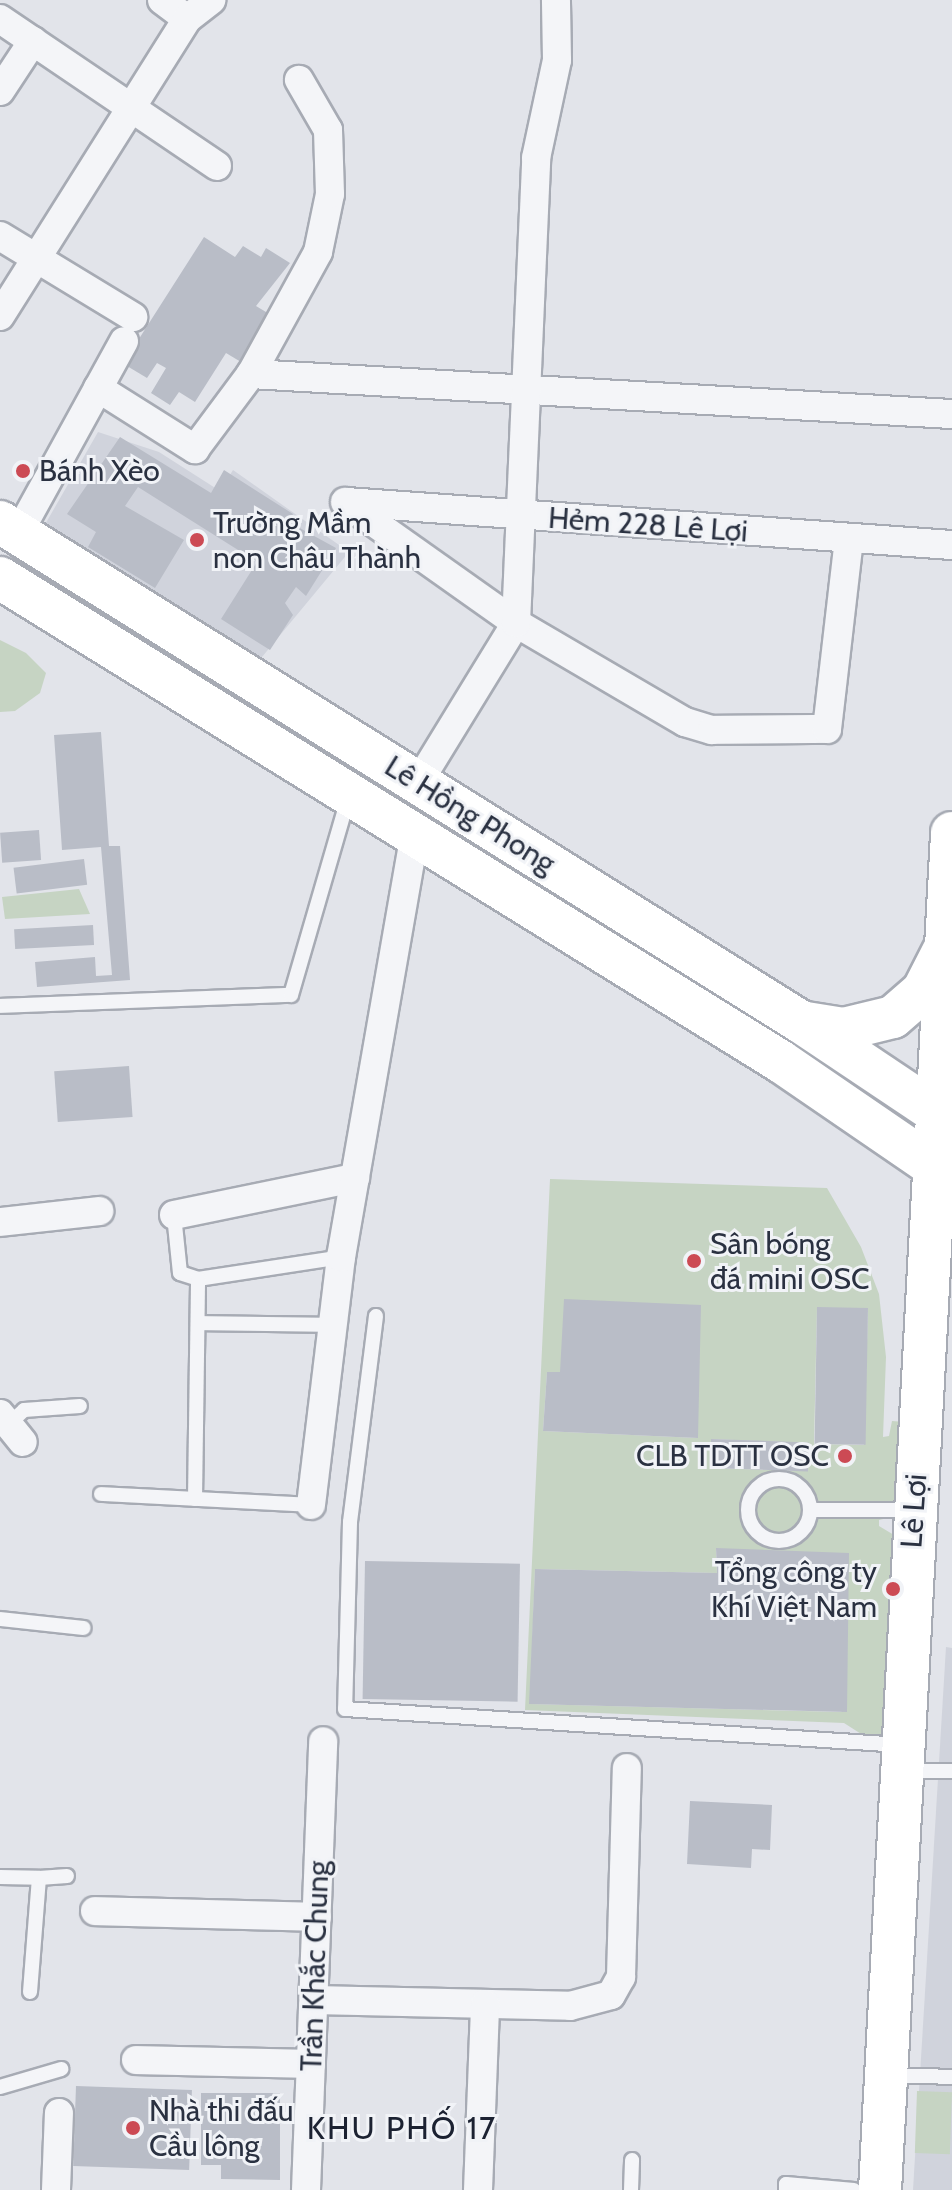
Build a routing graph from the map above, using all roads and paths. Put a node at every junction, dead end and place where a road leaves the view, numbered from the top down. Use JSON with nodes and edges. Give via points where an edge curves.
{"nodes":[{"id":1,"x":162,"y":0,"type":"edge"},
{"id":2,"x":211,"y":0,"type":"edge"},
{"id":3,"x":556,"y":0,"type":"edge"},
{"id":4,"x":0,"y":19,"type":"edge"},
{"id":5,"x":187,"y":19,"type":"junction"},
{"id":6,"x":33,"y":41,"type":"junction"},
{"id":7,"x":299,"y":80,"type":"dead end"},
{"id":8,"x":0,"y":91,"type":"edge"},
{"id":9,"x":132,"y":108,"type":"junction"},
{"id":10,"x":217,"y":166,"type":"dead end"},
{"id":11,"x":0,"y":236,"type":"edge"},
{"id":12,"x":36,"y":258,"type":"junction"},
{"id":13,"x":0,"y":316,"type":"edge"},
{"id":14,"x":251,"y":374,"type":"junction"},
{"id":15,"x":98,"y":388,"type":"junction"},
{"id":16,"x":530,"y":393,"type":"junction"},
{"id":17,"x":952,"y":414,"type":"edge"},
{"id":18,"x":524,"y":515,"type":"junction"},
{"id":19,"x":9,"y":528,"type":"edge"},
{"id":20,"x":849,"y":539,"type":"junction"},
{"id":21,"x":952,"y":545,"type":"edge"},
{"id":22,"x":0,"y":578,"type":"edge"},
{"id":23,"x":516,"y":623,"type":"junction"},
{"id":24,"x":418,"y":783,"type":"junction"},
{"id":25,"x":350,"y":795,"type":"junction"},
{"id":26,"x":405,"y":829,"type":"junction"},
{"id":27,"x":952,"y":833,"type":"edge"},
{"id":28,"x":952,"y":865,"type":"edge"},
{"id":29,"x":947,"y":933,"type":"junction"},
{"id":30,"x":0,"y":1006,"type":"edge"},
{"id":31,"x":801,"y":1022,"type":"junction"},
{"id":32,"x":851,"y":1055,"type":"junction"},
{"id":33,"x":822,"y":1090,"type":"junction"},
{"id":34,"x":937,"y":1113,"type":"junction"},
{"id":35,"x":935,"y":1167,"type":"junction"},
{"id":36,"x":355,"y":1178,"type":"junction"},
{"id":37,"x":99,"y":1211,"type":"dead end"},
{"id":38,"x":174,"y":1215,"type":"joint"},
{"id":39,"x":0,"y":1222,"type":"edge"},
{"id":40,"x":941,"y":1239,"type":"edge"},
{"id":41,"x":341,"y":1257,"type":"junction"},
{"id":42,"x":198,"y":1279,"type":"junction"},
{"id":43,"x":376,"y":1316,"type":"dead end"},
{"id":44,"x":199,"y":1323,"type":"junction"},
{"id":45,"x":334,"y":1325,"type":"junction"},
{"id":46,"x":80,"y":1406,"type":"dead end"},
{"id":47,"x":10,"y":1427,"type":"edge"},
{"id":48,"x":101,"y":1494,"type":"dead end"},
{"id":49,"x":195,"y":1499,"type":"junction"},
{"id":50,"x":311,"y":1505,"type":"joint"},
{"id":51,"x":810,"y":1510,"type":"junction"},
{"id":52,"x":914,"y":1510,"type":"junction"},
{"id":53,"x":0,"y":1619,"type":"edge"},
{"id":54,"x":84,"y":1628,"type":"dead end"},
{"id":55,"x":323,"y":1741,"type":"dead end"},
{"id":56,"x":902,"y":1758,"type":"junction"},
{"id":57,"x":627,"y":1768,"type":"dead end"},
{"id":58,"x":952,"y":1771,"type":"edge"},
{"id":59,"x":67,"y":1876,"type":"dead end"},
{"id":60,"x":0,"y":1877,"type":"edge"},
{"id":61,"x":39,"y":1878,"type":"junction"},
{"id":62,"x":95,"y":1911,"type":"dead end"},
{"id":63,"x":317,"y":1917,"type":"junction"},
{"id":64,"x":30,"y":1992,"type":"dead end"},
{"id":65,"x":314,"y":2000,"type":"junction"},
{"id":66,"x":485,"y":2004,"type":"junction"},
{"id":67,"x":136,"y":2060,"type":"dead end"},
{"id":68,"x":311,"y":2064,"type":"junction"},
{"id":69,"x":61,"y":2069,"type":"dead end"},
{"id":70,"x":886,"y":2075,"type":"junction"},
{"id":71,"x":952,"y":2077,"type":"edge"},
{"id":72,"x":0,"y":2087,"type":"edge"},
{"id":73,"x":59,"y":2113,"type":"dead end"},
{"id":74,"x":632,"y":2160,"type":"dead end"},
{"id":75,"x":56,"y":2190,"type":"edge"},
{"id":76,"x":306,"y":2190,"type":"edge"},
{"id":77,"x":478,"y":2190,"type":"edge"},
{"id":78,"x":631,"y":2190,"type":"edge"},
{"id":79,"x":786,"y":2190,"type":"edge"},
{"id":80,"x":854,"y":2190,"type":"edge"},
{"id":81,"x":880,"y":2190,"type":"edge"}],
"edges":[{"from":1,"to":5,"type":"street"},
{"from":2,"to":5,"type":"street"},
{"from":3,"to":16,"type":"street","via":[[557,60],[536,158]]},
{"from":4,"to":6,"type":"street"},
{"from":5,"to":9,"type":"street"},
{"from":6,"to":8,"type":"street"},
{"from":6,"to":9,"type":"street"},
{"from":7,"to":14,"type":"street","via":[[328,130],[330,194],[318,252]]},
{"from":9,"to":10,"type":"street"},
{"from":9,"to":12,"type":"street"},
{"from":11,"to":12,"type":"street"},
{"from":12,"to":13,"type":"street"},
{"from":12,"to":15,"type":"street","via":[[129,329]]},
{"from":14,"to":15,"type":"street","via":[[195,449]]},
{"from":14,"to":16,"type":"street"},
{"from":15,"to":19,"type":"street"},
{"from":16,"to":17,"type":"street"},
{"from":16,"to":18,"type":"street"},
{"from":18,"to":20,"type":"street","name":"Hẻm 228 Lê Lợi"},
{"from":18,"to":23,"type":"street"},
{"from":18,"to":23,"type":"street","name":"Hẻm 228 Lê Lợi","via":[[345,502]]},
{"from":19,"to":24,"type":"main road","name":"Lê Hồng Phong"},
{"from":20,"to":21,"type":"street","name":"Hẻm 228 Lê Lợi"},
{"from":20,"to":23,"type":"street","via":[[827,729],[712,730],[685,722]]},
{"from":22,"to":25,"type":"main road","name":"Lê Hồng Phong"},
{"from":23,"to":24,"type":"street"},
{"from":24,"to":26,"type":"main road"},
{"from":24,"to":31,"type":"main road","name":"Lê Hồng Phong"},
{"from":25,"to":26,"type":"main road","name":"Lê Hồng Phong"},
{"from":25,"to":30,"type":"lane","via":[[292,994]]},
{"from":26,"to":33,"type":"main road","name":"Lê Hồng Phong"},
{"from":26,"to":36,"type":"street"},
{"from":27,"to":28,"type":"main road","name":"Lê Lợi"},
{"from":28,"to":29,"type":"main road","name":"Lê Lợi"},
{"from":29,"to":31,"type":"main road","via":[[928,983],[893,1017],[844,1029]]},
{"from":29,"to":34,"type":"main road","name":"Lê Lợi"},
{"from":31,"to":32,"type":"main road","name":"Lê Hồng Phong"},
{"from":32,"to":33,"type":"main road"},
{"from":32,"to":34,"type":"main road","name":"Lê Hồng Phong"},
{"from":33,"to":35,"type":"main road","name":"Lê Hồng Phong"},
{"from":34,"to":35,"type":"main road","name":"Lê Lợi"},
{"from":35,"to":40,"type":"main road","name":"Lê Lợi"},
{"from":36,"to":38,"type":"street"},
{"from":36,"to":41,"type":"street"},
{"from":37,"to":39,"type":"street"},
{"from":38,"to":42,"type":"lane","via":[[180,1273]]},
{"from":40,"to":52,"type":"main road","name":"Lê Lợi"},
{"from":41,"to":42,"type":"lane"},
{"from":41,"to":45,"type":"street"},
{"from":42,"to":44,"type":"lane"},
{"from":43,"to":56,"type":"lane","via":[[350,1522],[345,1709]]},
{"from":44,"to":45,"type":"lane"},
{"from":44,"to":49,"type":"lane"},
{"from":45,"to":50,"type":"street"},
{"from":46,"to":47,"type":"lane","via":[[24,1410]]},
{"from":48,"to":49,"type":"lane"},
{"from":49,"to":50,"type":"lane"},
{"from":51,"to":51,"type":"lane","via":[[804,1492],[778,1479],[753,1494],[748,1514],[758,1533],[777,1541],[796,1536]]},
{"from":51,"to":52,"type":"lane"},
{"from":52,"to":56,"type":"main road","name":"Lê Lợi"},
{"from":53,"to":54,"type":"lane"},
{"from":55,"to":63,"type":"street","name":"Trần Khắc Chung"},
{"from":56,"to":58,"type":"lane"},
{"from":56,"to":70,"type":"main road","name":"Lê Lợi"},
{"from":57,"to":66,"type":"street","via":[[619,1989],[587,2006]]},
{"from":59,"to":61,"type":"lane"},
{"from":60,"to":61,"type":"lane"},
{"from":61,"to":64,"type":"lane"},
{"from":62,"to":63,"type":"street"},
{"from":63,"to":65,"type":"street","name":"Trần Khắc Chung"},
{"from":65,"to":66,"type":"street"},
{"from":65,"to":68,"type":"street","name":"Trần Khắc Chung"},
{"from":66,"to":77,"type":"street"},
{"from":67,"to":68,"type":"street"},
{"from":68,"to":76,"type":"street","name":"Trần Khắc Chung"},
{"from":69,"to":72,"type":"lane"},
{"from":70,"to":71,"type":"lane"},
{"from":70,"to":81,"type":"main road","name":"Lê Lợi"},
{"from":73,"to":75,"type":"street"},
{"from":74,"to":78,"type":"lane"},
{"from":79,"to":80,"type":"lane","via":[[786,2184]]}]}
